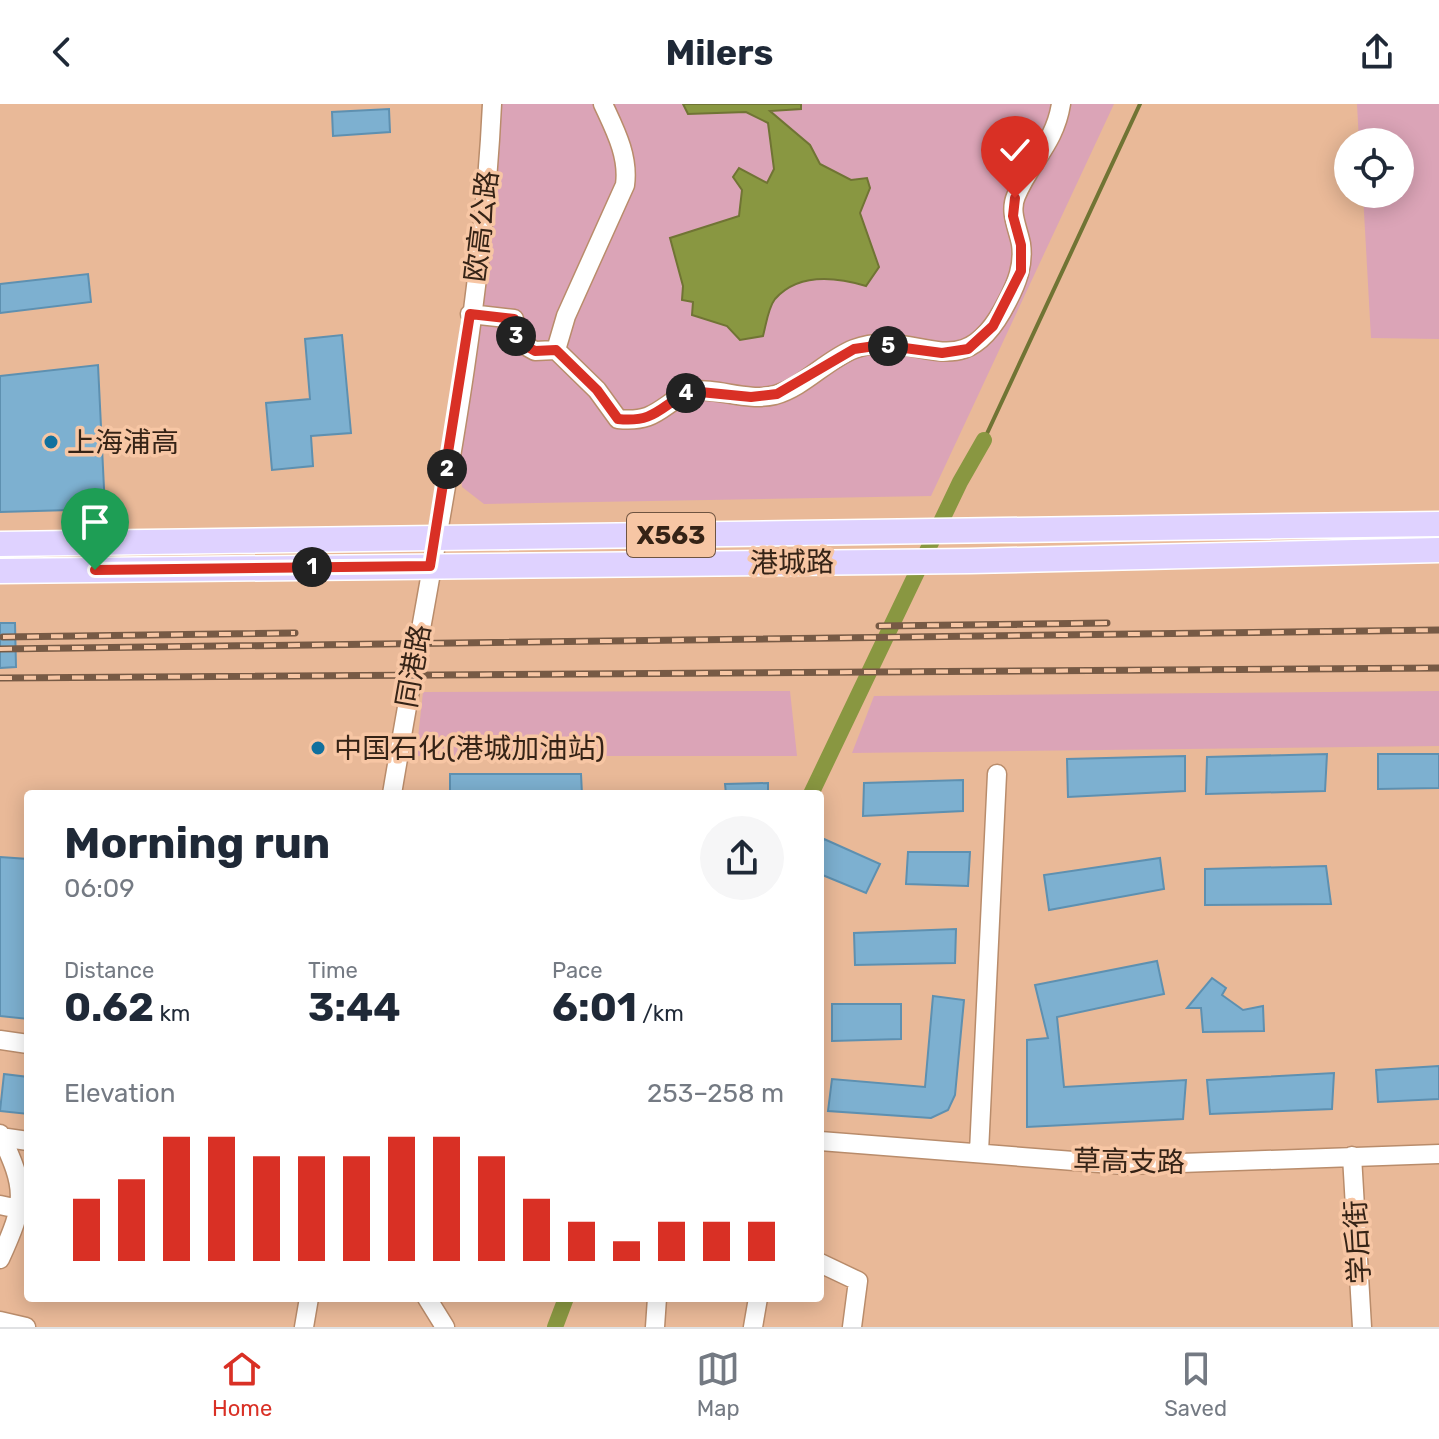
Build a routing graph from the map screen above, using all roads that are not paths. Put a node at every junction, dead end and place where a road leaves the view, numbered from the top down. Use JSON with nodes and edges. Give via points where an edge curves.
{"nodes":[{"id":1,"x":492,"y":104,"type":"edge"},
{"id":2,"x":603,"y":104,"type":"edge"},
{"id":3,"x":1061,"y":104,"type":"edge"},
{"id":4,"x":470,"y":314,"type":"junction"},
{"id":5,"x":556,"y":350,"type":"junction"},
{"id":6,"x":1439,"y":524,"type":"edge"},
{"id":7,"x":437,"y":538,"type":"junction"},
{"id":8,"x":0,"y":544,"type":"edge"},
{"id":9,"x":1439,"y":550,"type":"edge"},
{"id":10,"x":430,"y":566,"type":"junction"},
{"id":11,"x":0,"y":571,"type":"edge"},
{"id":12,"x":997,"y":774,"type":"dead end"},
{"id":13,"x":393,"y":790,"type":"edge"},
{"id":14,"x":0,"y":1040,"type":"edge"},
{"id":15,"x":24,"y":1043,"type":"edge"},
{"id":16,"x":0,"y":1136,"type":"edge"},
{"id":17,"x":24,"y":1140,"type":"edge"},
{"id":18,"x":824,"y":1141,"type":"edge"},
{"id":19,"x":979,"y":1152,"type":"junction"},
{"id":20,"x":1439,"y":1154,"type":"edge"},
{"id":21,"x":1352,"y":1156,"type":"junction"},
{"id":22,"x":0,"y":1205,"type":"edge"},
{"id":23,"x":24,"y":1211,"type":"edge"},
{"id":24,"x":0,"y":1259,"type":"edge"},
{"id":25,"x":824,"y":1265,"type":"edge"},
{"id":26,"x":308,"y":1302,"type":"edge"},
{"id":27,"x":429,"y":1302,"type":"edge"},
{"id":28,"x":657,"y":1302,"type":"edge"},
{"id":29,"x":757,"y":1302,"type":"edge"},
{"id":30,"x":0,"y":1321,"type":"edge"},
{"id":31,"x":26,"y":1327,"type":"edge"},
{"id":32,"x":304,"y":1327,"type":"edge"},
{"id":33,"x":445,"y":1327,"type":"edge"},
{"id":34,"x":655,"y":1327,"type":"edge"},
{"id":35,"x":753,"y":1327,"type":"edge"},
{"id":36,"x":852,"y":1327,"type":"edge"},
{"id":37,"x":1362,"y":1327,"type":"edge"}],
"edges":[{"from":1,"to":4,"type":"street","name":"欧高公路","via":[[487,199]]},
{"from":2,"to":5,"type":"street","via":[[624,154],[625,185]]},
{"from":3,"to":5,"type":"street","via":[[1058,127],[1015,198],[1021,271],[993,326],[968,349],[854,349],[777,394],[690,391],[655,416],[636,421],[618,419]]},
{"from":4,"to":5,"type":"street","via":[[514,319],[517,341],[535,351]]},
{"from":4,"to":7,"type":"street","name":"欧高公路"},
{"from":6,"to":7,"type":"main road","name":"港城路","number":"X563"},
{"from":7,"to":8,"type":"main road","name":"港城路","number":"X563"},
{"from":7,"to":10,"type":"street","name":"同港路"},
{"from":9,"to":10,"type":"main road","name":"港城路","number":"X563"},
{"from":10,"to":11,"type":"main road","name":"港城路","number":"X563"},
{"from":10,"to":13,"type":"street","name":"同港路"},
{"from":12,"to":19,"type":"street"},
{"from":14,"to":15,"type":"street"},
{"from":16,"to":17,"type":"street"},
{"from":16,"to":23,"type":"street","via":[[22,1187]]},
{"from":18,"to":19,"type":"street","name":"草高支路"},
{"from":19,"to":21,"type":"street","name":"草高支路","via":[[1125,1165]]},
{"from":20,"to":21,"type":"street","name":"草高支路"},
{"from":21,"to":37,"type":"street","name":"学后街"},
{"from":22,"to":23,"type":"street"},
{"from":23,"to":24,"type":"street"},
{"from":25,"to":36,"type":"street","via":[[858,1281]]},
{"from":26,"to":32,"type":"street"},
{"from":27,"to":33,"type":"street"},
{"from":28,"to":34,"type":"street"},
{"from":29,"to":35,"type":"street"},
{"from":30,"to":31,"type":"street"}]}
